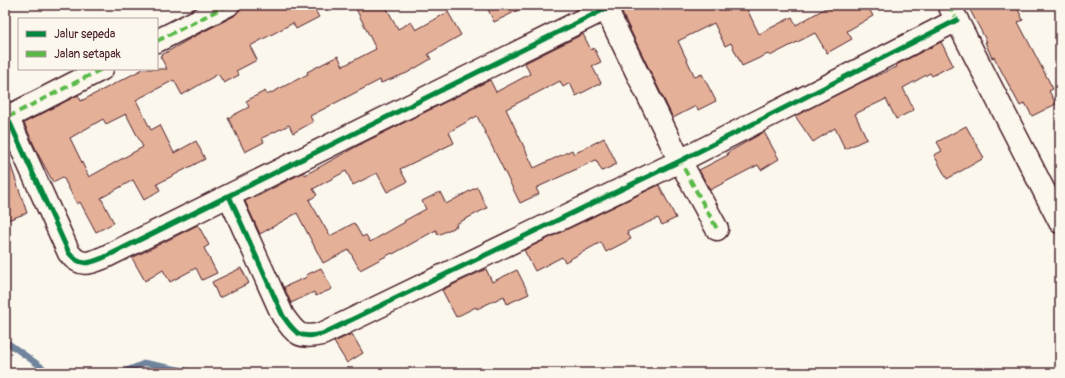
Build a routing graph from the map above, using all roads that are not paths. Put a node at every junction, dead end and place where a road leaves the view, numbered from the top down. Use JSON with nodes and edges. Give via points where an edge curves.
{"nodes":[{"id":1,"x":228,"y":5,"type":"edge"},
{"id":2,"x":608,"y":6,"type":"edge"},
{"id":3,"x":953,"y":12,"type":"edge"},
{"id":4,"x":158,"y":40,"type":"edge"},
{"id":5,"x":100,"y":70,"type":"edge"},
{"id":6,"x":6,"y":114,"type":"edge"},
{"id":7,"x":680,"y":161,"type":"junction"},
{"id":8,"x":229,"y":196,"type":"junction"},
{"id":9,"x":1060,"y":222,"type":"edge"},
{"id":10,"x":717,"y":229,"type":"dead end"}],
"edges":[{"from":1,"to":4,"type":"street"},
{"from":2,"to":7,"type":"street"},
{"from":2,"to":8,"type":"street"},
{"from":3,"to":7,"type":"street"},
{"from":3,"to":9,"type":"street"},
{"from":5,"to":6,"type":"street"},
{"from":6,"to":8,"type":"street","via":[[69,253],[80,262],[88,263],[105,257]]},
{"from":7,"to":8,"type":"street","via":[[344,324],[309,337],[294,331],[283,316]]},
{"from":7,"to":10,"type":"street"}]}
